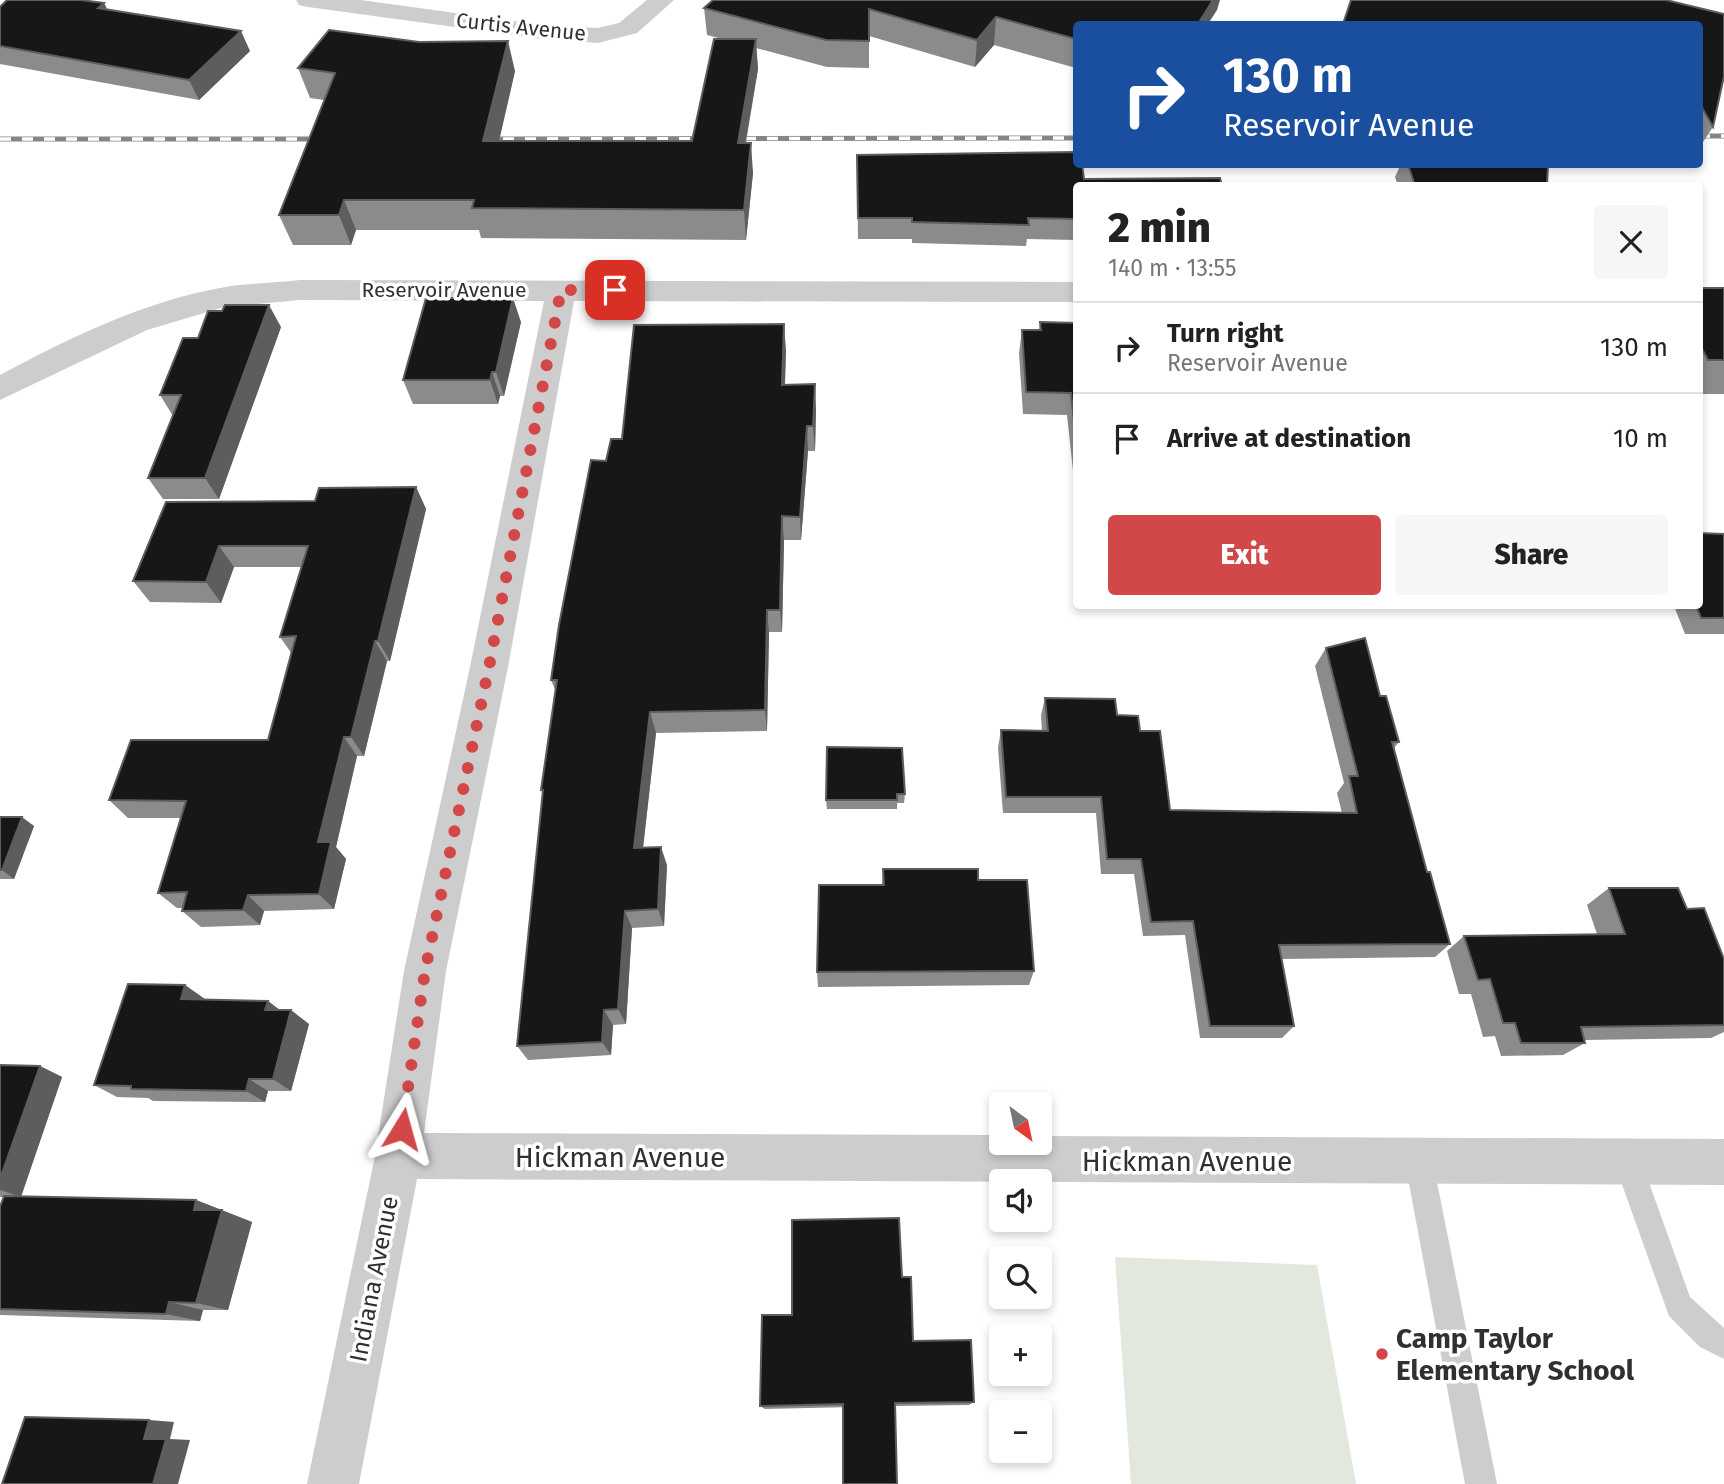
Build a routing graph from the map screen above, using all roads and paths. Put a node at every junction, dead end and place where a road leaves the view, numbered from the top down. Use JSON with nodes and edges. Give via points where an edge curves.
{"nodes":[{"id":1,"x":308,"y":0,"type":"edge"},
{"id":2,"x":662,"y":0,"type":"edge"},
{"id":3,"x":561,"y":290,"type":"junction"},
{"id":4,"x":1073,"y":292,"type":"edge"},
{"id":5,"x":0,"y":389,"type":"edge"},
{"id":6,"x":398,"y":1156,"type":"junction"},
{"id":7,"x":1724,"y":1161,"type":"edge"},
{"id":8,"x":1419,"y":1162,"type":"junction"},
{"id":9,"x":1628,"y":1162,"type":"junction"},
{"id":10,"x":1724,"y":1344,"type":"edge"},
{"id":11,"x":333,"y":1484,"type":"edge"},
{"id":12,"x":1481,"y":1484,"type":"edge"}],
"edges":[{"from":1,"to":2,"type":"street","name":"Curtis Avenue","via":[[542,32],[608,35],[628,28]]},
{"from":3,"to":4,"type":"street","name":"Reservoir Avenue"},
{"from":3,"to":5,"type":"street","name":"Reservoir Avenue","via":[[300,290],[226,297],[107,333]]},
{"from":3,"to":6,"type":"street","name":"Indiana Avenue","via":[[425,971]]},
{"from":6,"to":8,"type":"street","name":"Hickman Avenue"},
{"from":6,"to":11,"type":"street","name":"Indiana Avenue"},
{"from":7,"to":9,"type":"street","name":"Hickman Avenue"},
{"from":8,"to":9,"type":"street","name":"Hickman Avenue"},
{"from":8,"to":12,"type":"lane"},
{"from":9,"to":10,"type":"lane","via":[[1679,1306],[1710,1337]]}]}
